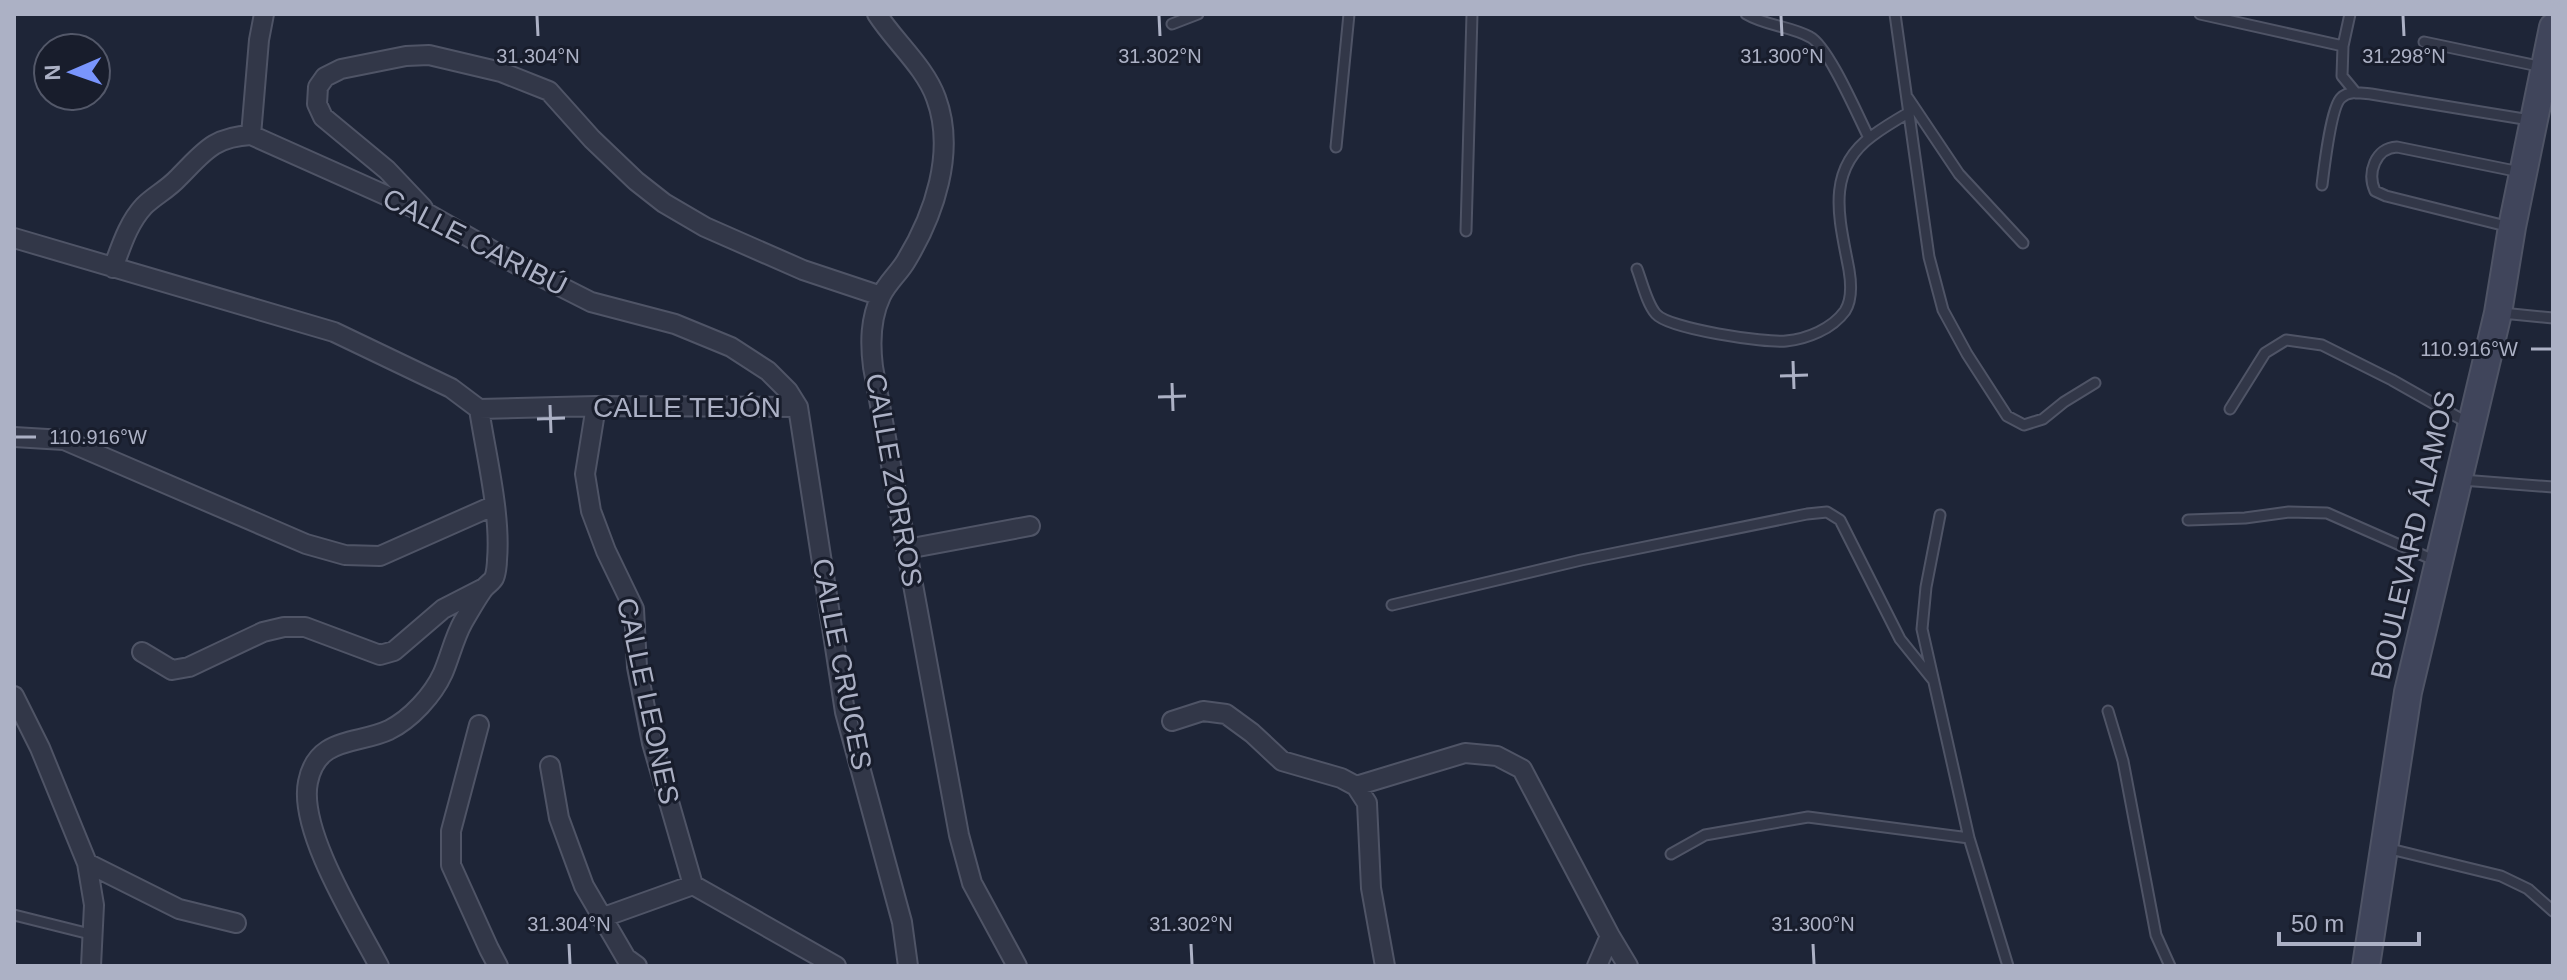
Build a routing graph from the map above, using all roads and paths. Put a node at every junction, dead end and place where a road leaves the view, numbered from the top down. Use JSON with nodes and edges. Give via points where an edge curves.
{"nodes":[{"id":1,"x":264,"y":14,"type":"edge"},
{"id":2,"x":877,"y":14,"type":"edge"},
{"id":3,"x":1198,"y":14,"type":"edge"},
{"id":4,"x":1349,"y":14,"type":"edge"},
{"id":5,"x":1472,"y":14,"type":"edge"},
{"id":6,"x":1746,"y":14,"type":"edge"},
{"id":7,"x":1895,"y":14,"type":"edge"},
{"id":8,"x":2200,"y":14,"type":"edge"},
{"id":9,"x":2350,"y":14,"type":"edge"},
{"id":10,"x":1172,"y":24,"type":"dead end"},
{"id":11,"x":2553,"y":27,"type":"edge"},
{"id":12,"x":2424,"y":42,"type":"dead end"},
{"id":13,"x":2343,"y":46,"type":"junction"},
{"id":14,"x":2549,"y":70,"type":"edge"},
{"id":15,"x":2356,"y":93,"type":"junction"},
{"id":16,"x":1906,"y":95,"type":"junction"},
{"id":17,"x":1908,"y":113,"type":"junction"},
{"id":18,"x":2533,"y":120,"type":"junction"},
{"id":19,"x":251,"y":135,"type":"junction"},
{"id":20,"x":1869,"y":138,"type":"junction"},
{"id":21,"x":1336,"y":147,"type":"dead end"},
{"id":22,"x":2523,"y":172,"type":"junction"},
{"id":23,"x":2322,"y":185,"type":"dead end"},
{"id":24,"x":430,"y":215,"type":"junction"},
{"id":25,"x":2512,"y":227,"type":"junction"},
{"id":26,"x":1466,"y":231,"type":"dead end"},
{"id":27,"x":14,"y":238,"type":"edge"},
{"id":28,"x":2023,"y":243,"type":"dead end"},
{"id":29,"x":113,"y":268,"type":"junction"},
{"id":30,"x":1637,"y":269,"type":"dead end"},
{"id":31,"x":881,"y":296,"type":"junction"},
{"id":32,"x":2498,"y":313,"type":"junction"},
{"id":33,"x":2553,"y":318,"type":"edge"},
{"id":34,"x":2095,"y":383,"type":"dead end"},
{"id":35,"x":596,"y":406,"type":"junction"},
{"id":36,"x":798,"y":407,"type":"junction"},
{"id":37,"x":479,"y":409,"type":"junction"},
{"id":38,"x":2230,"y":409,"type":"dead end"},
{"id":39,"x":2471,"y":424,"type":"junction"},
{"id":40,"x":14,"y":437,"type":"edge"},
{"id":41,"x":2458,"y":479,"type":"junction"},
{"id":42,"x":2553,"y":487,"type":"edge"},
{"id":43,"x":495,"y":505,"type":"junction"},
{"id":44,"x":1940,"y":515,"type":"dead end"},
{"id":45,"x":2188,"y":520,"type":"dead end"},
{"id":46,"x":1030,"y":526,"type":"dead end"},
{"id":47,"x":907,"y":549,"type":"junction"},
{"id":48,"x":2439,"y":563,"type":"junction"},
{"id":49,"x":484,"y":588,"type":"junction"},
{"id":50,"x":1392,"y":605,"type":"dead end"},
{"id":51,"x":142,"y":652,"type":"dead end"},
{"id":52,"x":1933,"y":680,"type":"junction"},
{"id":53,"x":14,"y":696,"type":"edge"},
{"id":54,"x":2108,"y":711,"type":"dead end"},
{"id":55,"x":1172,"y":721,"type":"dead end"},
{"id":56,"x":479,"y":725,"type":"dead end"},
{"id":57,"x":550,"y":766,"type":"dead end"},
{"id":58,"x":1356,"y":786,"type":"junction"},
{"id":59,"x":1969,"y":838,"type":"junction"},
{"id":60,"x":2383,"y":847,"type":"junction"},
{"id":61,"x":1671,"y":854,"type":"dead end"},
{"id":62,"x":87,"y":863,"type":"junction"},
{"id":63,"x":693,"y":885,"type":"junction"},
{"id":64,"x":2553,"y":911,"type":"edge"},
{"id":65,"x":14,"y":915,"type":"edge"},
{"id":66,"x":601,"y":918,"type":"junction"},
{"id":67,"x":236,"y":923,"type":"dead end"},
{"id":68,"x":94,"y":935,"type":"junction"},
{"id":69,"x":1610,"y":936,"type":"junction"},
{"id":70,"x":91,"y":966,"type":"edge"},
{"id":71,"x":379,"y":966,"type":"edge"},
{"id":72,"x":498,"y":966,"type":"edge"},
{"id":73,"x":637,"y":966,"type":"edge"},
{"id":74,"x":836,"y":966,"type":"edge"},
{"id":75,"x":908,"y":966,"type":"edge"},
{"id":76,"x":1017,"y":966,"type":"edge"},
{"id":77,"x":1385,"y":966,"type":"edge"},
{"id":78,"x":1597,"y":966,"type":"edge"},
{"id":79,"x":1628,"y":966,"type":"edge"},
{"id":80,"x":2008,"y":966,"type":"edge"},
{"id":81,"x":2170,"y":966,"type":"edge"},
{"id":82,"x":2366,"y":966,"type":"edge"}],
"edges":[{"from":1,"to":19,"type":"street"},
{"from":2,"to":31,"type":"street","name":"CALLE ZORROS","via":[[936,98],[944,153],[926,218]]},
{"from":3,"to":10,"type":"lane"},
{"from":4,"to":21,"type":"lane"},
{"from":5,"to":26,"type":"lane"},
{"from":6,"to":20,"type":"lane","via":[[1813,38],[1827,52]]},
{"from":7,"to":16,"type":"lane"},
{"from":8,"to":13,"type":"lane"},
{"from":9,"to":13,"type":"lane"},
{"from":11,"to":14,"type":"main road","name":"BOULEVARD ÁLAMOS"},
{"from":12,"to":14,"type":"lane"},
{"from":13,"to":15,"type":"lane","via":[[2342,76]]},
{"from":14,"to":18,"type":"main road","name":"BOULEVARD ÁLAMOS"},
{"from":15,"to":18,"type":"lane"},
{"from":15,"to":23,"type":"lane","via":[[2342,96],[2335,108]]},
{"from":16,"to":17,"type":"lane"},
{"from":16,"to":28,"type":"lane","via":[[1959,174]]},
{"from":17,"to":20,"type":"lane"},
{"from":17,"to":34,"type":"lane","via":[[1929,257],[1943,310],[2007,416],[2024,425],[2043,419]]},
{"from":18,"to":22,"type":"main road","name":"BOULEVARD ÁLAMOS"},
{"from":19,"to":24,"type":"street","name":"CALLE CARIBÚ"},
{"from":19,"to":29,"type":"street","via":[[230,136],[207,147],[143,207]]},
{"from":20,"to":30,"type":"lane","via":[[1849,161],[1838,189],[1852,285],[1846,310],[1822,332],[1786,341],[1669,323],[1655,314]]},
{"from":22,"to":25,"type":"main road","name":"BOULEVARD ÁLAMOS"},
{"from":22,"to":25,"type":"lane","via":[[2397,147],[2377,155],[2371,183],[2386,196]]},
{"from":24,"to":31,"type":"street","via":[[387,170],[323,117],[317,104],[325,77],[341,69],[429,55],[501,72],[549,91],[592,139],[664,203],[803,270]]},
{"from":24,"to":36,"type":"street","name":"CALLE CARIBÚ","via":[[591,302],[675,324],[731,347],[768,371]]},
{"from":25,"to":32,"type":"main road","name":"BOULEVARD ÁLAMOS"},
{"from":27,"to":29,"type":"street"},
{"from":29,"to":37,"type":"street","via":[[334,332],[451,388]]},
{"from":31,"to":47,"type":"street","name":"CALLE ZORROS","via":[[870,337],[873,367]]},
{"from":32,"to":33,"type":"lane"},
{"from":32,"to":39,"type":"main road","name":"BOULEVARD ÁLAMOS"},
{"from":35,"to":36,"type":"street","name":"CALLE TEJÓN"},
{"from":35,"to":37,"type":"street","name":"CALLE TEJÓN"},
{"from":35,"to":63,"type":"street","name":"CALLE LEONES","via":[[585,474],[591,511],[634,609],[637,667],[652,743]]},
{"from":36,"to":75,"type":"street","name":"CALLE CRUCES","via":[[845,712],[902,922]]},
{"from":37,"to":43,"type":"street"},
{"from":38,"to":39,"type":"lane","via":[[2265,353],[2286,340],[2322,345]]},
{"from":39,"to":41,"type":"main road","name":"BOULEVARD ÁLAMOS"},
{"from":40,"to":43,"type":"street","via":[[64,440],[306,544],[345,555],[380,556]]},
{"from":41,"to":42,"type":"lane"},
{"from":41,"to":48,"type":"main road","name":"BOULEVARD ÁLAMOS"},
{"from":43,"to":49,"type":"street","via":[[498,559],[494,578]]},
{"from":44,"to":52,"type":"lane","via":[[1922,629]]},
{"from":45,"to":48,"type":"lane","via":[[2327,513]]},
{"from":46,"to":47,"type":"street"},
{"from":47,"to":76,"type":"street","name":"CALLE ZORROS","via":[[959,835],[972,883]]},
{"from":48,"to":60,"type":"main road","name":"BOULEVARD ÁLAMOS","via":[[2408,692]]},
{"from":49,"to":51,"type":"street","via":[[443,609],[394,651],[380,655],[305,627],[263,632],[172,670]]},
{"from":49,"to":71,"type":"street","via":[[461,625],[442,675],[406,719],[389,730],[329,749],[315,762],[308,781],[306,808],[314,838]]},
{"from":50,"to":52,"type":"lane","via":[[1581,560],[1827,512],[1840,520],[1900,639]]},
{"from":52,"to":59,"type":"lane"},
{"from":53,"to":62,"type":"street"},
{"from":54,"to":81,"type":"lane","via":[[2123,761],[2156,935]]},
{"from":55,"to":58,"type":"street","via":[[1203,711],[1226,714],[1282,761]]},
{"from":56,"to":72,"type":"street","via":[[451,831],[451,865]]},
{"from":57,"to":66,"type":"street","via":[[559,818]]},
{"from":58,"to":69,"type":"street","via":[[1465,753],[1497,756],[1522,769]]},
{"from":58,"to":77,"type":"street","via":[[1367,803],[1371,888]]},
{"from":59,"to":61,"type":"lane","via":[[1808,817],[1705,835]]},
{"from":59,"to":80,"type":"lane"},
{"from":60,"to":64,"type":"lane","via":[[2501,876],[2528,889]]},
{"from":60,"to":82,"type":"main road","name":"BOULEVARD ÁLAMOS"},
{"from":62,"to":67,"type":"street","via":[[179,909]]},
{"from":62,"to":68,"type":"street"},
{"from":63,"to":66,"type":"street"},
{"from":63,"to":74,"type":"street"},
{"from":65,"to":68,"type":"lane"},
{"from":66,"to":73,"type":"street"},
{"from":68,"to":70,"type":"street"},
{"from":69,"to":78,"type":"street"},
{"from":69,"to":79,"type":"street"}]}
